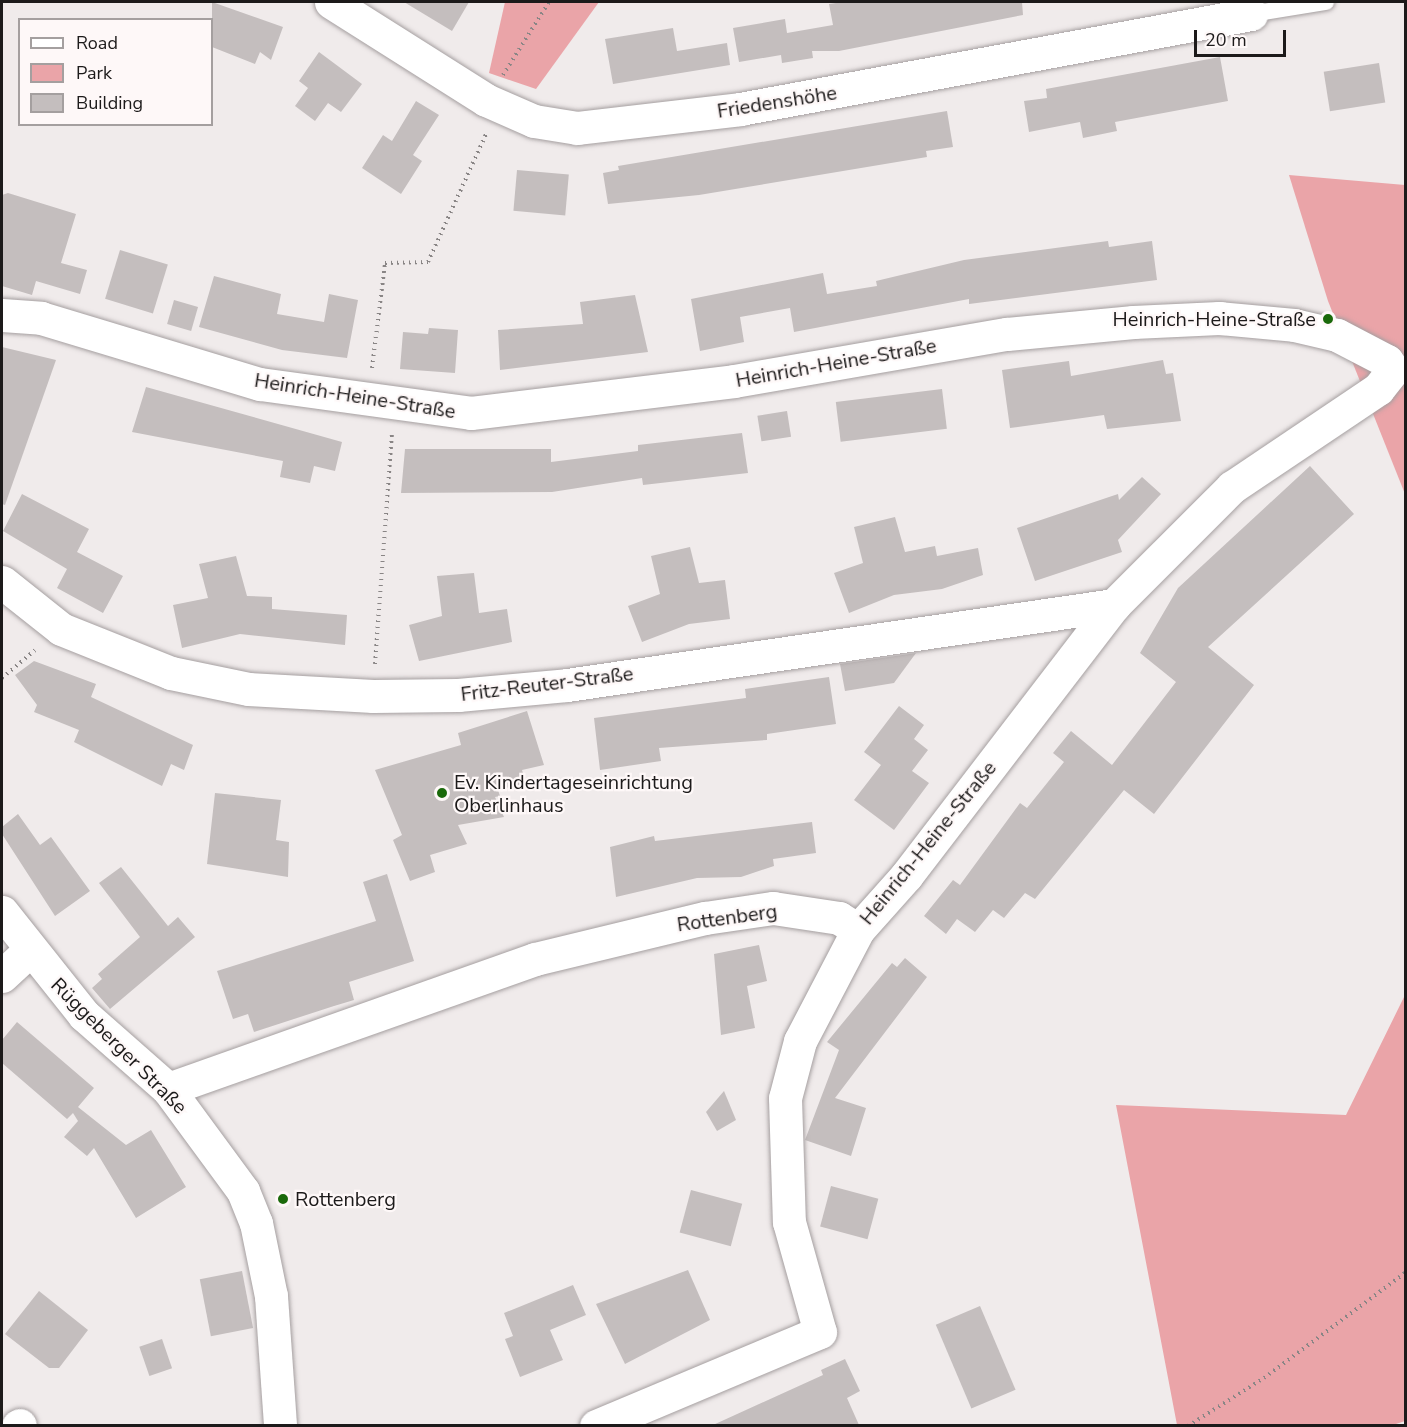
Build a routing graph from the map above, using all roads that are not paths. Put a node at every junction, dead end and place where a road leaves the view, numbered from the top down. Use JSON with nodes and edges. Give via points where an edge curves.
{"nodes":[{"id":1,"x":331,"y":2,"type":"edge"},
{"id":2,"x":1326,"y":2,"type":"edge"},
{"id":3,"x":1251,"y":14,"type":"joint"},
{"id":4,"x":2,"y":315,"type":"edge"},
{"id":5,"x":2,"y":582,"type":"edge"},
{"id":6,"x":1114,"y":605,"type":"junction"},
{"id":7,"x":2,"y":912,"type":"edge"},
{"id":8,"x":858,"y":930,"type":"junction"},
{"id":9,"x":30,"y":950,"type":"junction"},
{"id":10,"x":2,"y":976,"type":"edge"},
{"id":11,"x":168,"y":1089,"type":"junction"},
{"id":12,"x":280,"y":1425,"type":"edge"},
{"id":13,"x":596,"y":1425,"type":"edge"}],
"edges":[{"from":1,"to":3,"type":"street","name":"Friedenshöhe","via":[[493,103],[534,121],[576,128],[752,107]]},
{"from":2,"to":3,"type":"lane"},
{"from":4,"to":6,"type":"street","name":"Heinrich-Heine-Straße","via":[[41,318],[260,384],[381,403],[494,411],[734,381],[1007,334],[1133,322],[1219,318],[1294,325],[1337,335],[1387,361],[1393,370],[1390,379],[1233,487]]},
{"from":5,"to":6,"type":"street","name":"Fritz-Reuter-Straße","via":[[61,629],[182,675],[248,688],[373,696],[458,695],[567,685]]},
{"from":6,"to":8,"type":"street","name":"Heinrich-Heine-Straße","via":[[907,875]]},
{"from":7,"to":9,"type":"street","name":"Rüggeberger Straße"},
{"from":8,"to":11,"type":"street","name":"Rottenberg","via":[[838,918],[773,908],[705,918],[535,959]]},
{"from":8,"to":13,"type":"street","via":[[800,1041],[785,1098],[789,1222],[820,1332]]},
{"from":9,"to":10,"type":"street"},
{"from":9,"to":11,"type":"street","name":"Rüggeberger Straße","via":[[84,1015]]},
{"from":11,"to":12,"type":"street","name":"Rüggeberger Straße","via":[[243,1191],[256,1223],[271,1296]]}]}
